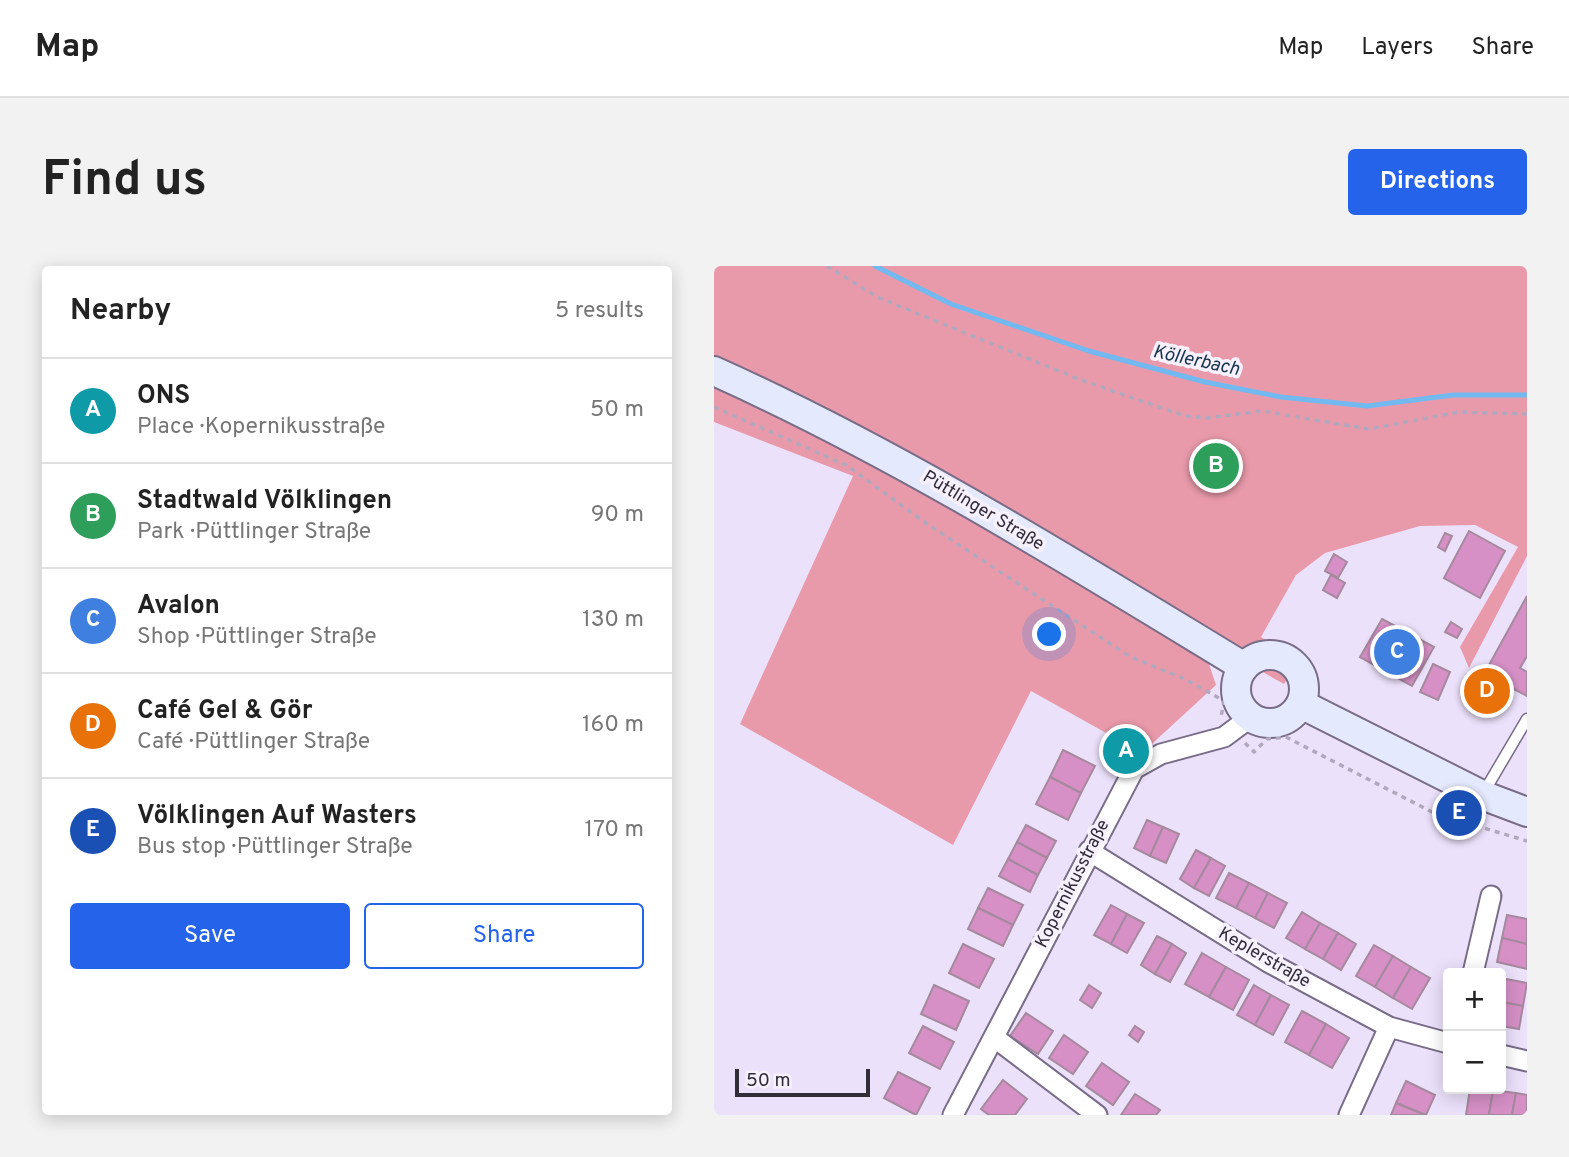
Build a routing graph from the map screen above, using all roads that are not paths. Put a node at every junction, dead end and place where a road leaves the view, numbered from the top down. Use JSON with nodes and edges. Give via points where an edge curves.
{"nodes":[{"id":1,"x":714,"y":371,"type":"edge"},
{"id":2,"x":1244,"y":667,"type":"junction"},
{"id":3,"x":1301,"y":704,"type":"junction"},
{"id":4,"x":1527,"y":719,"type":"edge"},
{"id":5,"x":1242,"y":724,"type":"junction"},
{"id":6,"x":1482,"y":796,"type":"junction"},
{"id":7,"x":1527,"y":812,"type":"edge"},
{"id":8,"x":1089,"y":851,"type":"junction"},
{"id":9,"x":1491,"y":896,"type":"dead end"},
{"id":10,"x":1474,"y":968,"type":"edge"},
{"id":11,"x":1389,"y":1027,"type":"junction"},
{"id":12,"x":995,"y":1038,"type":"junction"},
{"id":13,"x":1443,"y":1042,"type":"edge"},
{"id":14,"x":1506,"y":1056,"type":"edge"},
{"id":15,"x":1527,"y":1061,"type":"edge"},
{"id":16,"x":953,"y":1115,"type":"edge"},
{"id":17,"x":1097,"y":1115,"type":"edge"},
{"id":18,"x":1349,"y":1115,"type":"edge"}],
"edges":[{"from":1,"to":2,"type":"main road","name":"Püttlinger Straße","via":[[810,414],[914,469]]},
{"from":2,"to":3,"type":"main road","via":[[1273,654],[1293,663],[1304,682]]},
{"from":2,"to":5,"type":"main road","via":[[1236,688]]},
{"from":3,"to":5,"type":"main road","via":[[1294,714],[1273,723]]},
{"from":3,"to":6,"type":"main road"},
{"from":4,"to":6,"type":"lane"},
{"from":5,"to":8,"type":"street","name":"Kopernikusstraße","via":[[1213,741],[1161,754],[1134,769]]},
{"from":6,"to":7,"type":"main road"},
{"from":8,"to":11,"type":"street","name":"Keplerstraße","via":[[1268,962]]},
{"from":8,"to":12,"type":"street","name":"Kopernikusstraße"},
{"from":9,"to":10,"type":"street"},
{"from":11,"to":13,"type":"street","name":"Keplerstraße"},
{"from":11,"to":18,"type":"street"},
{"from":12,"to":16,"type":"street","name":"Kopernikusstraße"},
{"from":12,"to":17,"type":"street"},
{"from":14,"to":15,"type":"street"}]}
